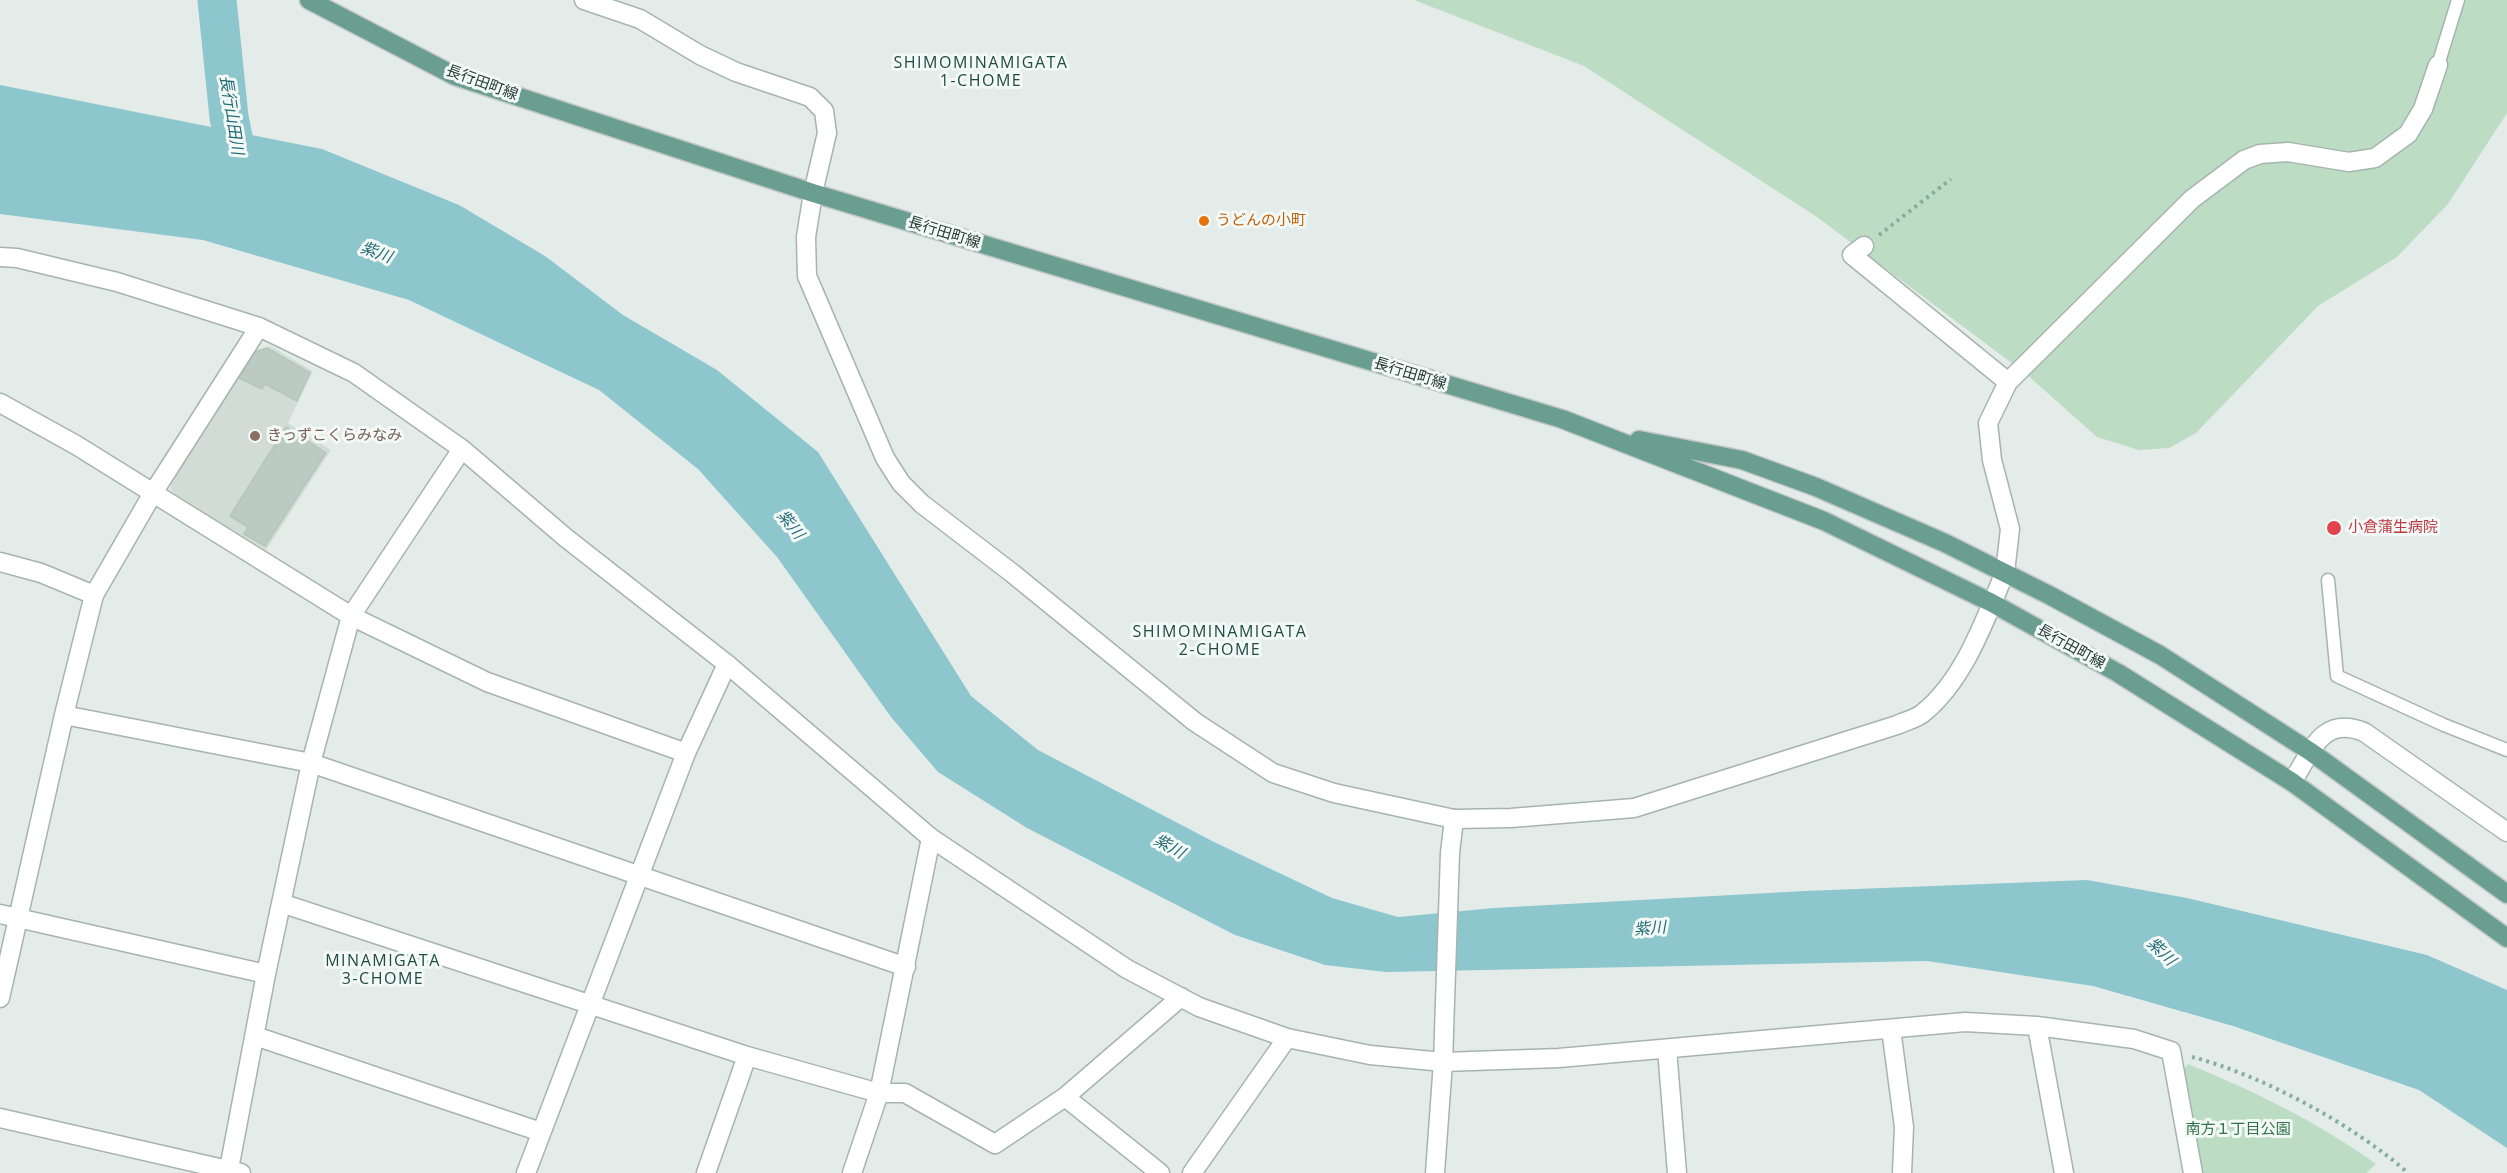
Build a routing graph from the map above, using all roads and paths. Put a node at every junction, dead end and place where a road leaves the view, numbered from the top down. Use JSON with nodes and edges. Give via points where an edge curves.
{"nodes":[{"id":1,"x":309,"y":0,"type":"edge"},
{"id":2,"x":584,"y":0,"type":"edge"},
{"id":3,"x":2458,"y":0,"type":"edge"},
{"id":4,"x":2438,"y":66,"type":"joint"},
{"id":5,"x":1951,"y":179,"type":"dead end"},
{"id":6,"x":813,"y":193,"type":"junction"},
{"id":7,"x":1864,"y":246,"type":"joint"},
{"id":8,"x":0,"y":257,"type":"edge"},
{"id":9,"x":259,"y":327,"type":"junction"},
{"id":10,"x":2008,"y":382,"type":"junction"},
{"id":11,"x":0,"y":403,"type":"edge"},
{"id":12,"x":1593,"y":431,"type":"junction"},
{"id":13,"x":462,"y":449,"type":"junction"},
{"id":14,"x":153,"y":493,"type":"junction"},
{"id":15,"x":0,"y":562,"type":"edge"},
{"id":16,"x":2005,"y":572,"type":"junction"},
{"id":17,"x":2328,"y":580,"type":"dead end"},
{"id":18,"x":94,"y":595,"type":"junction"},
{"id":19,"x":1992,"y":603,"type":"junction"},
{"id":20,"x":351,"y":616,"type":"junction"},
{"id":21,"x":727,"y":664,"type":"junction"},
{"id":22,"x":64,"y":715,"type":"junction"},
{"id":23,"x":2507,"y":750,"type":"edge"},
{"id":24,"x":2311,"y":752,"type":"junction"},
{"id":25,"x":686,"y":753,"type":"junction"},
{"id":26,"x":311,"y":763,"type":"junction"},
{"id":27,"x":2292,"y":782,"type":"junction"},
{"id":28,"x":1454,"y":819,"type":"junction"},
{"id":29,"x":2507,"y":832,"type":"edge"},
{"id":30,"x":931,"y":838,"type":"junction"},
{"id":31,"x":639,"y":877,"type":"junction"},
{"id":32,"x":2507,"y":894,"type":"edge"},
{"id":33,"x":281,"y":903,"type":"junction"},
{"id":34,"x":9,"y":915,"type":"edge"},
{"id":35,"x":2507,"y":938,"type":"edge"},
{"id":36,"x":906,"y":967,"type":"junction"},
{"id":37,"x":266,"y":974,"type":"junction"},
{"id":38,"x":1181,"y":997,"type":"junction"},
{"id":39,"x":0,"y":998,"type":"edge"},
{"id":40,"x":590,"y":1005,"type":"junction"},
{"id":41,"x":2037,"y":1026,"type":"junction"},
{"id":42,"x":1891,"y":1029,"type":"junction"},
{"id":43,"x":255,"y":1036,"type":"junction"},
{"id":44,"x":1287,"y":1038,"type":"junction"},
{"id":45,"x":1667,"y":1049,"type":"junction"},
{"id":46,"x":2171,"y":1051,"type":"junction"},
{"id":47,"x":747,"y":1056,"type":"junction"},
{"id":48,"x":1443,"y":1062,"type":"junction"},
{"id":49,"x":879,"y":1093,"type":"junction"},
{"id":50,"x":1065,"y":1097,"type":"junction"},
{"id":51,"x":0,"y":1118,"type":"edge"},
{"id":52,"x":541,"y":1132,"type":"junction"},
{"id":53,"x":235,"y":1171,"type":"edge"},
{"id":54,"x":526,"y":1173,"type":"edge"},
{"id":55,"x":706,"y":1173,"type":"edge"},
{"id":56,"x":852,"y":1173,"type":"edge"},
{"id":57,"x":1160,"y":1173,"type":"edge"},
{"id":58,"x":1192,"y":1173,"type":"edge"},
{"id":59,"x":1436,"y":1173,"type":"edge"},
{"id":60,"x":1677,"y":1173,"type":"edge"},
{"id":61,"x":1902,"y":1173,"type":"edge"},
{"id":62,"x":2064,"y":1173,"type":"edge"},
{"id":63,"x":2193,"y":1173,"type":"edge"},
{"id":64,"x":2408,"y":1173,"type":"edge"}],
"edges":[{"from":1,"to":6,"type":"main road","name":"長行田町線","via":[[455,76]]},
{"from":2,"to":6,"type":"street","via":[[640,19],[700,56],[735,72],[810,96],[824,111],[826,133]]},
{"from":3,"to":4,"type":"lane"},
{"from":4,"to":10,"type":"street","via":[[2423,109],[2408,134],[2375,158],[2349,162],[2288,152],[2260,154],[2244,160],[2193,199]]},
{"from":5,"to":7,"type":"path"},
{"from":6,"to":12,"type":"main road","name":"長行田町線"},
{"from":6,"to":28,"type":"street","via":[[806,237],[807,276],[885,458],[901,483],[922,504],[1195,722],[1273,773],[1334,794]]},
{"from":7,"to":10,"type":"street","via":[[1851,255]]},
{"from":8,"to":9,"type":"street","via":[[117,282]]},
{"from":9,"to":13,"type":"street","via":[[354,373]]},
{"from":9,"to":14,"type":"street"},
{"from":10,"to":16,"type":"street","via":[[1988,423],[1992,460],[2010,529]]},
{"from":11,"to":14,"type":"street"},
{"from":12,"to":16,"type":"main road","name":"長行田町線","via":[[1742,460],[1816,487]]},
{"from":12,"to":19,"type":"main road","name":"長行田町線","via":[[1824,521]]},
{"from":13,"to":20,"type":"street"},
{"from":13,"to":21,"type":"street","via":[[566,538]]},
{"from":14,"to":18,"type":"street"},
{"from":14,"to":20,"type":"street"},
{"from":15,"to":18,"type":"street","via":[[41,573]]},
{"from":16,"to":19,"type":"street"},
{"from":16,"to":24,"type":"main road","name":"長行田町線","via":[[2160,655]]},
{"from":17,"to":23,"type":"lane","via":[[2337,676]]},
{"from":18,"to":22,"type":"street"},
{"from":19,"to":27,"type":"main road","name":"長行田町線","via":[[2118,673]]},
{"from":19,"to":28,"type":"street","via":[[1958,672],[1942,695],[1921,715],[1897,725],[1634,808]]},
{"from":20,"to":25,"type":"street","via":[[487,682]]},
{"from":20,"to":26,"type":"street"},
{"from":21,"to":25,"type":"street"},
{"from":21,"to":30,"type":"street"},
{"from":22,"to":26,"type":"street"},
{"from":22,"to":34,"type":"street"},
{"from":24,"to":27,"type":"street"},
{"from":24,"to":29,"type":"street","via":[[2325,733],[2335,727],[2356,729]]},
{"from":24,"to":32,"type":"main road","name":"長行田町線"},
{"from":25,"to":31,"type":"street"},
{"from":26,"to":31,"type":"street"},
{"from":26,"to":33,"type":"street"},
{"from":27,"to":35,"type":"main road","name":"長行田町線"},
{"from":28,"to":48,"type":"street"},
{"from":30,"to":36,"type":"street"},
{"from":30,"to":38,"type":"street","via":[[1127,969]]},
{"from":31,"to":36,"type":"street"},
{"from":31,"to":40,"type":"street"},
{"from":33,"to":37,"type":"street"},
{"from":33,"to":40,"type":"street"},
{"from":34,"to":37,"type":"street"},
{"from":34,"to":39,"type":"street"},
{"from":36,"to":49,"type":"street"},
{"from":37,"to":43,"type":"street"},
{"from":38,"to":44,"type":"street"},
{"from":38,"to":50,"type":"street"},
{"from":40,"to":47,"type":"street"},
{"from":40,"to":52,"type":"street"},
{"from":41,"to":42,"type":"street","via":[[1965,1022]]},
{"from":41,"to":46,"type":"street","via":[[2134,1039]]},
{"from":41,"to":62,"type":"street"},
{"from":42,"to":45,"type":"street"},
{"from":42,"to":61,"type":"street","via":[[1904,1127]]},
{"from":43,"to":52,"type":"street"},
{"from":43,"to":53,"type":"street"},
{"from":44,"to":48,"type":"street","via":[[1370,1055]]},
{"from":44,"to":58,"type":"street"},
{"from":45,"to":48,"type":"street"},
{"from":45,"to":60,"type":"street"},
{"from":46,"to":63,"type":"street"},
{"from":46,"to":64,"type":"path","via":[[2271,1087],[2341,1124]]},
{"from":47,"to":49,"type":"street"},
{"from":47,"to":55,"type":"street"},
{"from":48,"to":59,"type":"street"},
{"from":49,"to":50,"type":"street","via":[[905,1094],[995,1144]]},
{"from":49,"to":56,"type":"street"},
{"from":50,"to":57,"type":"street"},
{"from":51,"to":53,"type":"street"},
{"from":52,"to":54,"type":"street"}]}
